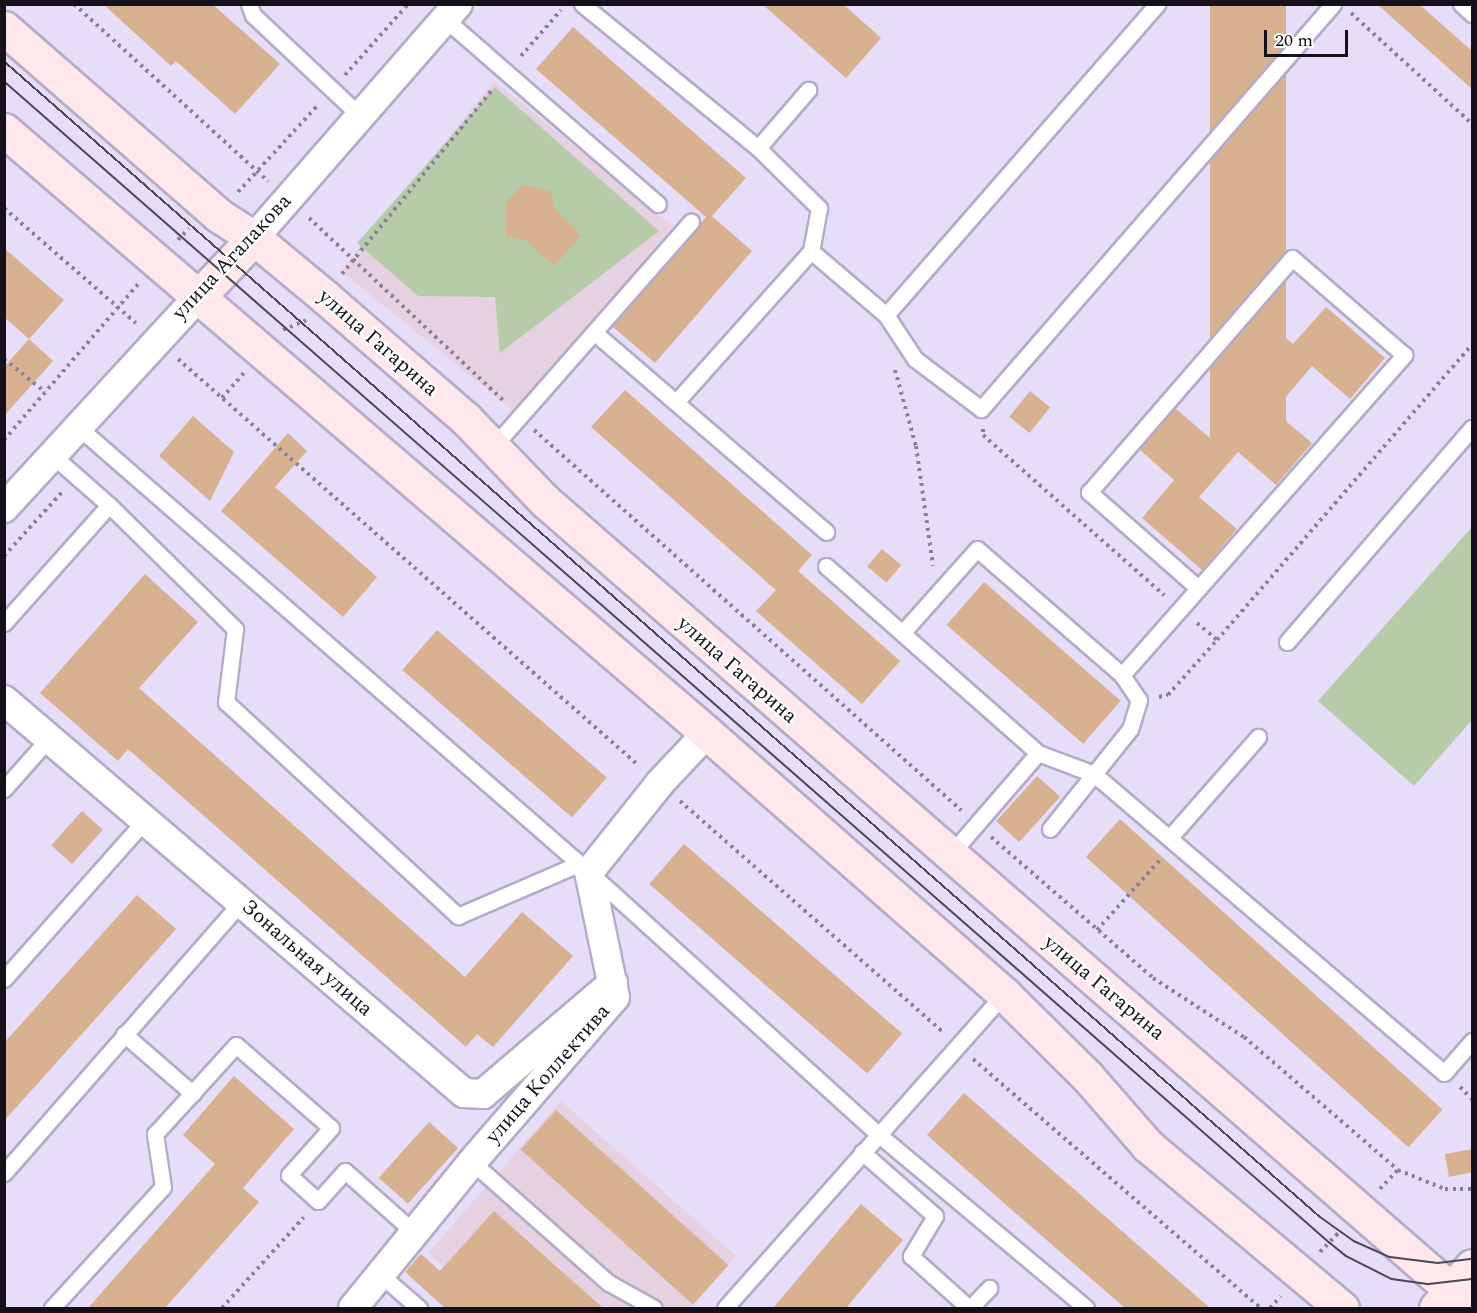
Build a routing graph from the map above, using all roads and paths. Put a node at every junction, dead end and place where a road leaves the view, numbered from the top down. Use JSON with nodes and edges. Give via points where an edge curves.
{"nodes":[{"id":1,"x":74,"y":4,"type":"edge"},
{"id":2,"x":249,"y":4,"type":"edge"},
{"id":3,"x":566,"y":4,"type":"edge"},
{"id":4,"x":582,"y":4,"type":"edge"},
{"id":5,"x":1157,"y":4,"type":"edge"},
{"id":6,"x":1333,"y":4,"type":"edge"},
{"id":7,"x":1341,"y":4,"type":"edge"},
{"id":8,"x":1461,"y":4,"type":"edge"},
{"id":9,"x":451,"y":12,"type":"edge"},
{"id":10,"x":1473,"y":14,"type":"edge"},
{"id":11,"x":4,"y":28,"type":"edge"},
{"id":12,"x":507,"y":73,"type":"junction"},
{"id":13,"x":808,"y":90,"type":"dead end"},
{"id":14,"x":360,"y":116,"type":"junction"},
{"id":15,"x":1473,"y":124,"type":"edge"},
{"id":16,"x":4,"y":130,"type":"edge"},
{"id":17,"x":758,"y":148,"type":"junction"},
{"id":18,"x":257,"y":171,"type":"junction"},
{"id":19,"x":288,"y":199,"type":"junction"},
{"id":20,"x":658,"y":204,"type":"dead end"},
{"id":21,"x":4,"y":208,"type":"edge"},
{"id":22,"x":218,"y":215,"type":"junction"},
{"id":23,"x":691,"y":222,"type":"dead end"},
{"id":24,"x":254,"y":238,"type":"junction"},
{"id":25,"x":811,"y":251,"type":"junction"},
{"id":26,"x":354,"y":258,"type":"junction"},
{"id":27,"x":157,"y":263,"type":"junction"},
{"id":28,"x":199,"y":296,"type":"junction"},
{"id":29,"x":325,"y":297,"type":"junction"},
{"id":30,"x":118,"y":308,"type":"junction"},
{"id":31,"x":886,"y":315,"type":"junction"},
{"id":32,"x":594,"y":333,"type":"junction"},
{"id":33,"x":156,"y":339,"type":"junction"},
{"id":34,"x":1473,"y":345,"type":"edge"},
{"id":35,"x":263,"y":351,"type":"junction"},
{"id":36,"x":4,"y":359,"type":"edge"},
{"id":37,"x":894,"y":368,"type":"dead end"},
{"id":38,"x":45,"y":392,"type":"junction"},
{"id":39,"x":222,"y":398,"type":"junction"},
{"id":40,"x":676,"y":402,"type":"junction"},
{"id":41,"x":981,"y":409,"type":"junction"},
{"id":42,"x":520,"y":417,"type":"junction"},
{"id":43,"x":77,"y":426,"type":"junction"},
{"id":44,"x":1473,"y":428,"type":"edge"},
{"id":45,"x":4,"y":440,"type":"edge"},
{"id":46,"x":493,"y":447,"type":"junction"},
{"id":47,"x":52,"y":455,"type":"junction"},
{"id":48,"x":109,"y":505,"type":"junction"},
{"id":49,"x":4,"y":508,"type":"edge"},
{"id":50,"x":826,"y":532,"type":"dead end"},
{"id":51,"x":826,"y":566,"type":"dead end"},
{"id":52,"x":1198,"y":588,"type":"junction"},
{"id":53,"x":938,"y":593,"type":"junction"},
{"id":54,"x":1180,"y":609,"type":"junction"},
{"id":55,"x":4,"y":623,"type":"edge"},
{"id":56,"x":903,"y":632,"type":"junction"},
{"id":57,"x":1217,"y":640,"type":"junction"},
{"id":58,"x":1287,"y":642,"type":"dead end"},
{"id":59,"x":1122,"y":675,"type":"junction"},
{"id":60,"x":4,"y":700,"type":"edge"},
{"id":61,"x":1139,"y":700,"type":"junction"},
{"id":62,"x":707,"y":733,"type":"junction"},
{"id":63,"x":1258,"y":737,"type":"dead end"},
{"id":64,"x":49,"y":738,"type":"junction"},
{"id":65,"x":1038,"y":753,"type":"junction"},
{"id":66,"x":1094,"y":774,"type":"junction"},
{"id":67,"x":660,"y":783,"type":"junction"},
{"id":68,"x":4,"y":789,"type":"edge"},
{"id":69,"x":145,"y":820,"type":"junction"},
{"id":70,"x":978,"y":825,"type":"junction"},
{"id":71,"x":1050,"y":829,"type":"dead end"},
{"id":72,"x":1174,"y":839,"type":"junction"},
{"id":73,"x":949,"y":856,"type":"junction"},
{"id":74,"x":583,"y":868,"type":"junction"},
{"id":75,"x":241,"y":902,"type":"junction"},
{"id":76,"x":1097,"y":930,"type":"junction"},
{"id":77,"x":4,"y":979,"type":"edge"},
{"id":78,"x":613,"y":983,"type":"junction"},
{"id":79,"x":1004,"y":994,"type":"junction"},
{"id":80,"x":124,"y":1034,"type":"junction"},
{"id":81,"x":1473,"y":1041,"type":"edge"},
{"id":82,"x":957,"y":1044,"type":"junction"},
{"id":83,"x":193,"y":1094,"type":"junction"},
{"id":84,"x":878,"y":1134,"type":"junction"},
{"id":85,"x":862,"y":1152,"type":"junction"},
{"id":86,"x":472,"y":1162,"type":"junction"},
{"id":87,"x":1398,"y":1170,"type":"junction"},
{"id":88,"x":4,"y":1173,"type":"edge"},
{"id":89,"x":1473,"y":1189,"type":"edge"},
{"id":90,"x":318,"y":1201,"type":"junction"},
{"id":91,"x":1360,"y":1209,"type":"junction"},
{"id":92,"x":416,"y":1234,"type":"junction"},
{"id":93,"x":1300,"y":1275,"type":"junction"},
{"id":94,"x":382,"y":1276,"type":"junction"},
{"id":95,"x":989,"y":1287,"type":"dead end"},
{"id":96,"x":1459,"y":1293,"type":"edge"},
{"id":97,"x":52,"y":1308,"type":"edge"},
{"id":98,"x":222,"y":1308,"type":"edge"},
{"id":99,"x":353,"y":1308,"type":"edge"},
{"id":100,"x":419,"y":1308,"type":"edge"},
{"id":101,"x":654,"y":1308,"type":"edge"},
{"id":102,"x":725,"y":1308,"type":"edge"},
{"id":103,"x":970,"y":1308,"type":"edge"},
{"id":104,"x":1086,"y":1308,"type":"edge"},
{"id":105,"x":1260,"y":1308,"type":"edge"},
{"id":106,"x":1270,"y":1308,"type":"edge"},
{"id":107,"x":1342,"y":1308,"type":"edge"}],
"edges":[{"from":1,"to":18,"type":"path"},
{"from":2,"to":14,"type":"lane","via":[[253,15]]},
{"from":3,"to":12,"type":"path"},
{"from":4,"to":17,"type":"lane"},
{"from":5,"to":31,"type":"lane"},
{"from":6,"to":41,"type":"lane"},
{"from":7,"to":15,"type":"path"},
{"from":8,"to":10,"type":"lane"},
{"from":9,"to":12,"type":"lane"},
{"from":9,"to":14,"type":"street","name":"улица Агалакова"},
{"from":11,"to":22,"type":"main road","name":"улица Гагарина"},
{"from":12,"to":20,"type":"lane"},
{"from":12,"to":26,"type":"path"},
{"from":13,"to":17,"type":"lane"},
{"from":14,"to":19,"type":"street","name":"улица Агалакова"},
{"from":16,"to":27,"type":"main road"},
{"from":17,"to":25,"type":"lane","via":[[819,208]]},
{"from":18,"to":19,"type":"path"},
{"from":18,"to":22,"type":"path"},
{"from":19,"to":24,"type":"street","name":"улица Агалакова"},
{"from":19,"to":26,"type":"path"},
{"from":21,"to":30,"type":"path"},
{"from":22,"to":24,"type":"main road","name":"улица Гагарина"},
{"from":22,"to":27,"type":"path","via":[[192,225]]},
{"from":23,"to":32,"type":"lane"},
{"from":24,"to":28,"type":"main road","name":"улица Агалакова"},
{"from":24,"to":29,"type":"main road","name":"улица Гагарина"},
{"from":25,"to":31,"type":"lane"},
{"from":25,"to":40,"type":"lane"},
{"from":26,"to":29,"type":"path"},
{"from":26,"to":42,"type":"path"},
{"from":27,"to":28,"type":"main road"},
{"from":27,"to":30,"type":"path"},
{"from":28,"to":33,"type":"street","name":"улица Агалакова"},
{"from":28,"to":35,"type":"main road"},
{"from":29,"to":35,"type":"path","via":[[309,317],[285,327]]},
{"from":29,"to":46,"type":"main road","name":"улица Гагарина"},
{"from":30,"to":33,"type":"path"},
{"from":30,"to":38,"type":"path"},
{"from":31,"to":41,"type":"lane","via":[[915,359]]},
{"from":32,"to":40,"type":"lane"},
{"from":32,"to":42,"type":"lane"},
{"from":33,"to":39,"type":"path"},
{"from":33,"to":43,"type":"street","name":"улица Агалакова"},
{"from":34,"to":57,"type":"path"},
{"from":35,"to":39,"type":"path"},
{"from":35,"to":62,"type":"main road"},
{"from":36,"to":38,"type":"path"},
{"from":37,"to":53,"type":"path","via":[[916,446]]},
{"from":38,"to":45,"type":"path"},
{"from":39,"to":67,"type":"path"},
{"from":40,"to":50,"type":"lane"},
{"from":41,"to":54,"type":"path","via":[[983,435]]},
{"from":42,"to":46,"type":"lane"},
{"from":42,"to":70,"type":"path"},
{"from":43,"to":47,"type":"street","name":"улица Агалакова"},
{"from":43,"to":74,"type":"lane"},
{"from":44,"to":58,"type":"lane"},
{"from":46,"to":73,"type":"main road","name":"улица Гагарина","via":[[545,501]]},
{"from":47,"to":48,"type":"lane"},
{"from":47,"to":49,"type":"street","name":"улица Агалакова"},
{"from":48,"to":55,"type":"lane"},
{"from":48,"to":74,"type":"lane","via":[[235,629],[226,702],[458,916]]},
{"from":51,"to":56,"type":"lane"},
{"from":52,"to":52,"type":"lane","via":[[1404,355],[1292,258],[1089,492]]},
{"from":52,"to":54,"type":"lane"},
{"from":53,"to":56,"type":"lane"},
{"from":53,"to":59,"type":"lane","via":[[977,549]]},
{"from":54,"to":57,"type":"path"},
{"from":54,"to":59,"type":"lane"},
{"from":56,"to":65,"type":"lane"},
{"from":57,"to":61,"type":"path","via":[[1168,695]]},
{"from":59,"to":61,"type":"lane"},
{"from":60,"to":64,"type":"street","name":"Зональная улица"},
{"from":61,"to":66,"type":"lane","via":[[1130,729]]},
{"from":62,"to":67,"type":"street"},
{"from":62,"to":79,"type":"main road"},
{"from":63,"to":72,"type":"lane"},
{"from":64,"to":68,"type":"lane"},
{"from":64,"to":69,"type":"street","name":"Зональная улица"},
{"from":65,"to":66,"type":"lane"},
{"from":65,"to":70,"type":"lane"},
{"from":66,"to":71,"type":"lane"},
{"from":66,"to":72,"type":"lane"},
{"from":67,"to":74,"type":"street"},
{"from":67,"to":82,"type":"path"},
{"from":69,"to":75,"type":"street","name":"Зональная улица"},
{"from":69,"to":77,"type":"lane"},
{"from":70,"to":73,"type":"lane"},
{"from":70,"to":76,"type":"path"},
{"from":72,"to":76,"type":"path"},
{"from":72,"to":81,"type":"lane","via":[[1444,1073]]},
{"from":73,"to":91,"type":"main road","name":"улица Гагарина"},
{"from":74,"to":78,"type":"street","name":"улица Коллектива"},
{"from":74,"to":84,"type":"lane"},
{"from":75,"to":78,"type":"street","name":"Зональная улица","via":[[464,1093],[483,1094]]},
{"from":75,"to":80,"type":"lane"},
{"from":76,"to":87,"type":"path","via":[[1153,978],[1244,1037]]},
{"from":78,"to":86,"type":"street","name":"улица Коллектива","via":[[615,997]]},
{"from":79,"to":82,"type":"lane"},
{"from":79,"to":93,"type":"main road","via":[[1087,1076],[1148,1146]]},
{"from":80,"to":83,"type":"lane"},
{"from":80,"to":88,"type":"lane"},
{"from":82,"to":84,"type":"lane"},
{"from":82,"to":105,"type":"path"},
{"from":83,"to":90,"type":"lane","via":[[236,1045],[331,1128],[289,1175]]},
{"from":83,"to":97,"type":"lane","via":[[155,1134],[163,1187]]},
{"from":84,"to":85,"type":"lane"},
{"from":84,"to":104,"type":"lane"},
{"from":85,"to":102,"type":"lane"},
{"from":85,"to":103,"type":"lane","via":[[935,1216],[911,1256]]},
{"from":86,"to":92,"type":"street","name":"улица Коллектива"},
{"from":86,"to":101,"type":"lane","via":[[609,1283]]},
{"from":87,"to":89,"type":"path","via":[[1444,1189]]},
{"from":87,"to":91,"type":"path"},
{"from":90,"to":92,"type":"lane","via":[[345,1171]]},
{"from":90,"to":98,"type":"path"},
{"from":91,"to":93,"type":"path"},
{"from":91,"to":96,"type":"main road","name":"улица Гагарина"},
{"from":92,"to":94,"type":"street","name":"улица Коллектива"},
{"from":93,"to":106,"type":"path"},
{"from":93,"to":107,"type":"main road"},
{"from":94,"to":99,"type":"street","name":"улица Коллектива"},
{"from":94,"to":100,"type":"lane"},
{"from":95,"to":103,"type":"lane"}]}
